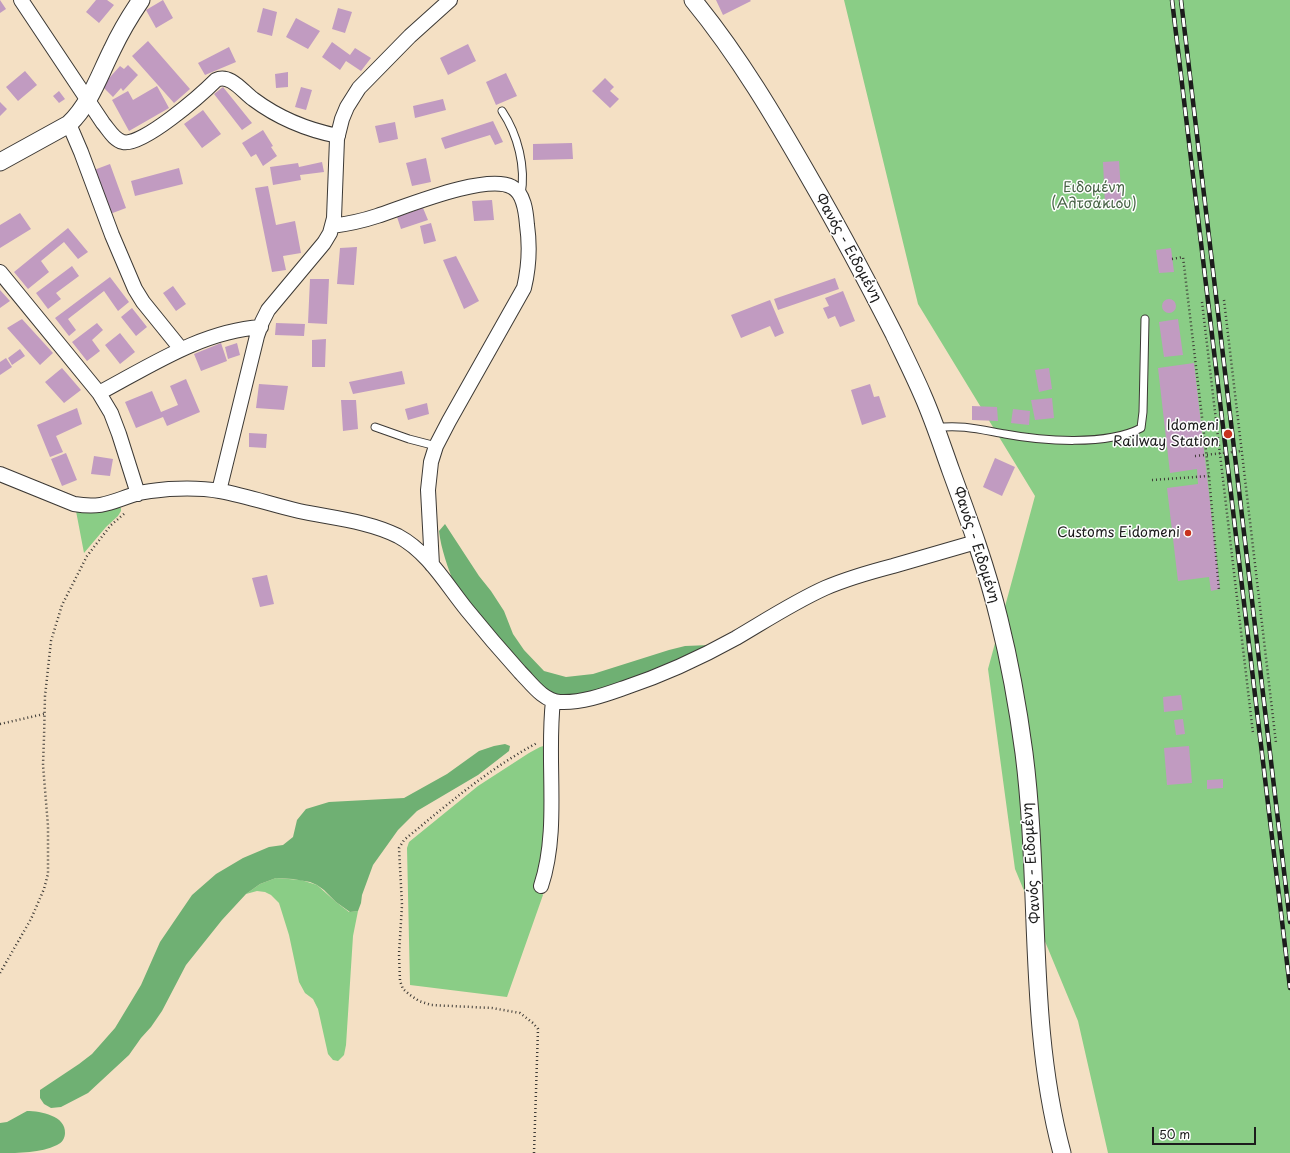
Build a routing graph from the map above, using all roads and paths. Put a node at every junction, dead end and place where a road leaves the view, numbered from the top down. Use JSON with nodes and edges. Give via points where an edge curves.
{"nodes":[{"id":1,"x":21,"y":0,"type":"edge"},
{"id":2,"x":141,"y":0,"type":"edge"},
{"id":3,"x":450,"y":0,"type":"edge"},
{"id":4,"x":693,"y":0,"type":"edge"},
{"id":5,"x":87,"y":100,"type":"junction"},
{"id":6,"x":502,"y":112,"type":"dead end"},
{"id":7,"x":73,"y":120,"type":"junction"},
{"id":8,"x":338,"y":136,"type":"junction"},
{"id":9,"x":0,"y":162,"type":"edge"},
{"id":10,"x":521,"y":196,"type":"junction"},
{"id":11,"x":332,"y":226,"type":"junction"},
{"id":12,"x":1172,"y":259,"type":"dead end"},
{"id":13,"x":0,"y":272,"type":"edge"},
{"id":14,"x":1224,"y":300,"type":"dead end"},
{"id":15,"x":1202,"y":302,"type":"dead end"},
{"id":16,"x":1144,"y":319,"type":"dead end"},
{"id":17,"x":261,"y":327,"type":"junction"},
{"id":18,"x":181,"y":349,"type":"junction"},
{"id":19,"x":99,"y":393,"type":"junction"},
{"id":20,"x":376,"y":427,"type":"dead end"},
{"id":21,"x":935,"y":428,"type":"junction"},
{"id":22,"x":436,"y":446,"type":"junction"},
{"id":23,"x":1242,"y":451,"type":"junction"},
{"id":24,"x":1220,"y":453,"type":"junction"},
{"id":25,"x":1206,"y":455,"type":"junction"},
{"id":26,"x":1195,"y":456,"type":"dead end"},
{"id":27,"x":0,"y":474,"type":"edge"},
{"id":28,"x":1209,"y":476,"type":"junction"},
{"id":29,"x":1152,"y":480,"type":"dead end"},
{"id":30,"x":220,"y":491,"type":"junction"},
{"id":31,"x":138,"y":494,"type":"junction"},
{"id":32,"x":976,"y":542,"type":"junction"},
{"id":33,"x":432,"y":565,"type":"junction"},
{"id":34,"x":1219,"y":590,"type":"dead end"},
{"id":35,"x":553,"y":701,"type":"junction"},
{"id":36,"x":44,"y":714,"type":"junction"},
{"id":37,"x":0,"y":724,"type":"edge"},
{"id":38,"x":1252,"y":733,"type":"dead end"},
{"id":39,"x":550,"y":737,"type":"junction"},
{"id":40,"x":1276,"y":743,"type":"dead end"},
{"id":41,"x":541,"y":886,"type":"dead end"},
{"id":42,"x":0,"y":973,"type":"edge"},
{"id":43,"x":534,"y":1153,"type":"edge"},
{"id":44,"x":1062,"y":1153,"type":"edge"}],
"edges":[{"from":1,"to":5,"type":"street"},
{"from":2,"to":5,"type":"street","via":[[124,26]]},
{"from":3,"to":8,"type":"street","via":[[410,36],[360,88],[347,107]]},
{"from":4,"to":21,"type":"street","name":"Φανός - Ειδομένη","via":[[730,48],[832,216],[914,377]]},
{"from":5,"to":7,"type":"street"},
{"from":5,"to":8,"type":"street","via":[[117,140],[131,143],[173,118],[216,80],[227,78],[273,112],[314,130]]},
{"from":6,"to":10,"type":"lane","via":[[518,147]]},
{"from":7,"to":9,"type":"street"},
{"from":7,"to":18,"type":"street","via":[[81,152],[135,289]]},
{"from":8,"to":11,"type":"street"},
{"from":10,"to":11,"type":"street","via":[[516,190],[504,184],[477,186],[442,194],[376,216]]},
{"from":10,"to":22,"type":"street","via":[[529,234],[524,288]]},
{"from":11,"to":17,"type":"street","via":[[324,242],[268,310]]},
{"from":12,"to":25,"type":"path","via":[[1183,258]]},
{"from":13,"to":19,"type":"street"},
{"from":14,"to":23,"type":"path"},
{"from":15,"to":24,"type":"path"},
{"from":16,"to":21,"type":"lane","via":[[1143,412],[1140,428],[1131,433],[1088,439],[1045,440],[957,426]]},
{"from":17,"to":18,"type":"street","via":[[242,328]]},
{"from":17,"to":30,"type":"street"},
{"from":18,"to":19,"type":"street"},
{"from":19,"to":31,"type":"street","via":[[120,434]]},
{"from":20,"to":22,"type":"lane"},
{"from":21,"to":32,"type":"street","name":"Φανός - Ειδομένη"},
{"from":22,"to":33,"type":"street","via":[[431,462],[428,490]]},
{"from":23,"to":24,"type":"path"},
{"from":23,"to":40,"type":"path"},
{"from":24,"to":25,"type":"path"},
{"from":24,"to":38,"type":"path"},
{"from":25,"to":26,"type":"path"},
{"from":25,"to":28,"type":"path"},
{"from":27,"to":31,"type":"street","via":[[74,504],[85,506],[111,503]]},
{"from":28,"to":29,"type":"path"},
{"from":28,"to":34,"type":"path"},
{"from":30,"to":31,"type":"street","via":[[175,489]]},
{"from":30,"to":33,"type":"street","via":[[382,529],[413,546]]},
{"from":31,"to":36,"type":"path","via":[[136,503],[112,525],[87,556],[62,605],[51,641]]},
{"from":32,"to":35,"type":"street","via":[[823,589],[706,654],[648,680],[587,699]]},
{"from":32,"to":44,"type":"street","name":"Φανός - Ειδομένη","via":[[1011,668],[1022,741],[1033,859],[1043,1054],[1051,1107]]},
{"from":33,"to":35,"type":"street","via":[[510,661],[531,684]]},
{"from":35,"to":39,"type":"street"},
{"from":36,"to":37,"type":"path"},
{"from":36,"to":42,"type":"path","via":[[43,766],[48,826],[48,874],[39,903]]},
{"from":39,"to":41,"type":"street","via":[[549,854]]},
{"from":39,"to":43,"type":"path","via":[[524,750],[471,785],[404,840],[399,848],[402,905],[399,954],[400,981],[403,989],[431,1006],[492,1008],[520,1013],[538,1029]]}]}
